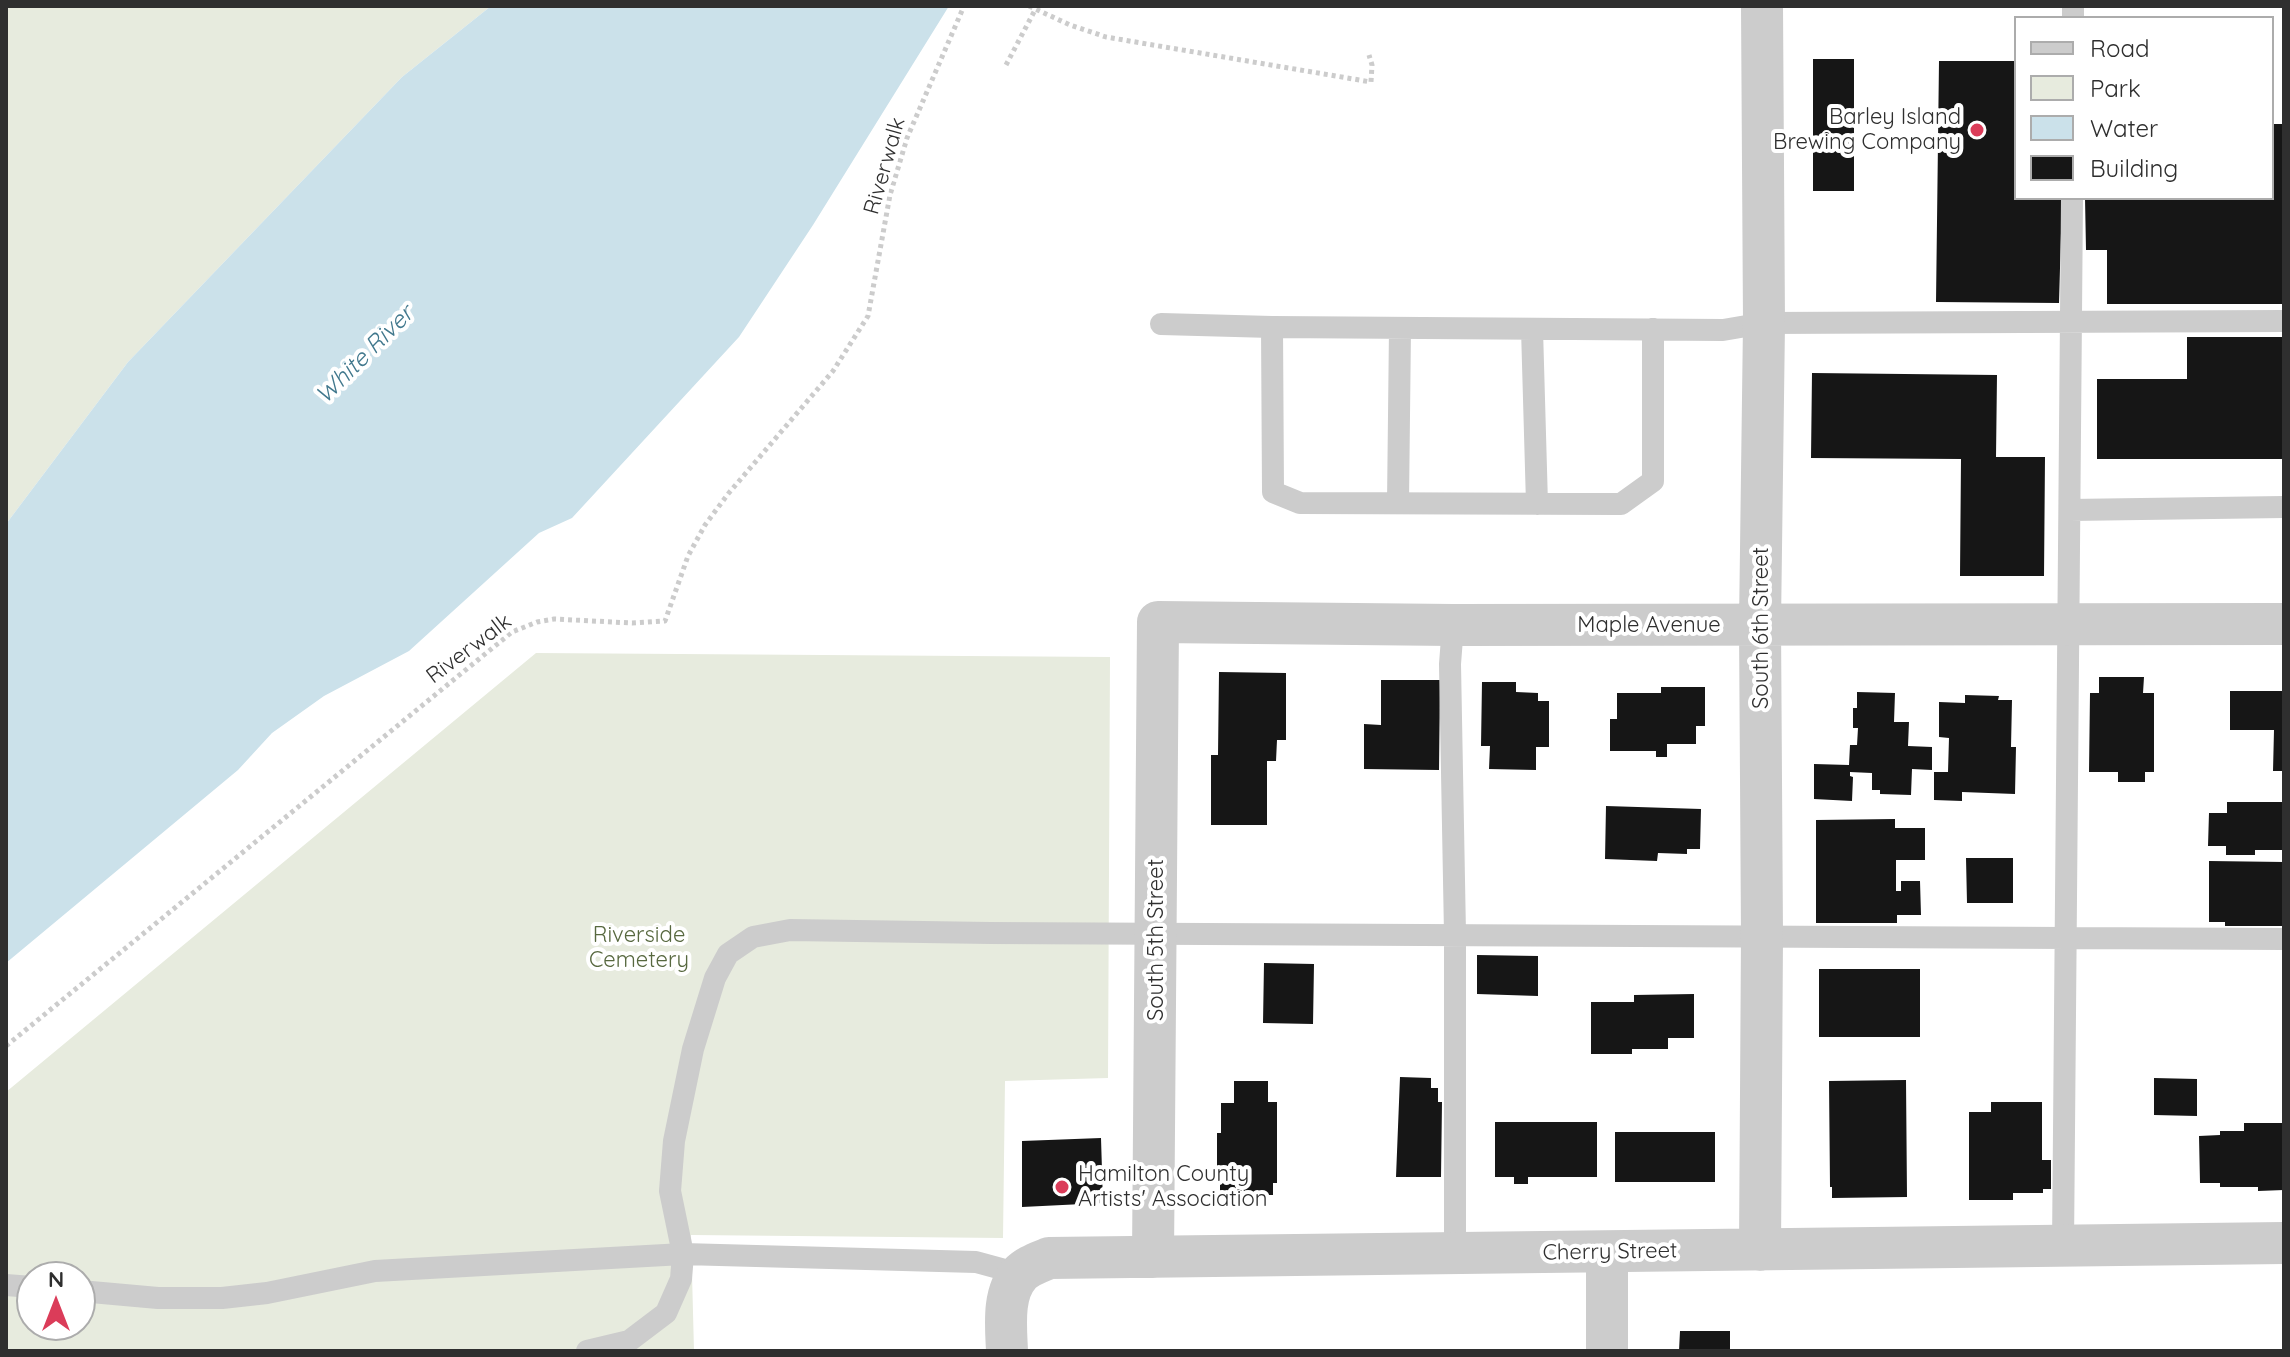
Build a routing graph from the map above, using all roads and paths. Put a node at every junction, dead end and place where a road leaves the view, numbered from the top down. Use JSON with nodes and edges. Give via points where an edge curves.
{"nodes":[{"id":1,"x":964,"y":6,"type":"edge"},
{"id":2,"x":1762,"y":6,"type":"edge"},
{"id":3,"x":1032,"y":8,"type":"edge"},
{"id":4,"x":1369,"y":55,"type":"dead end"},
{"id":5,"x":1006,"y":65,"type":"dead end"},
{"id":6,"x":2072,"y":200,"type":"edge"},
{"id":7,"x":2284,"y":321,"type":"edge"},
{"id":8,"x":2071,"y":322,"type":"junction"},
{"id":9,"x":1764,"y":323,"type":"junction"},
{"id":10,"x":1161,"y":324,"type":"dead end"},
{"id":11,"x":1272,"y":327,"type":"junction"},
{"id":12,"x":1400,"y":328,"type":"junction"},
{"id":13,"x":1532,"y":329,"type":"junction"},
{"id":14,"x":1653,"y":329,"type":"junction"},
{"id":15,"x":1398,"y":503,"type":"junction"},
{"id":16,"x":1537,"y":504,"type":"junction"},
{"id":17,"x":2284,"y":507,"type":"edge"},
{"id":18,"x":2070,"y":510,"type":"junction"},
{"id":19,"x":1158,"y":622,"type":"joint"},
{"id":20,"x":1760,"y":624,"type":"junction"},
{"id":21,"x":2070,"y":624,"type":"junction"},
{"id":22,"x":2284,"y":624,"type":"edge"},
{"id":23,"x":1453,"y":625,"type":"junction"},
{"id":24,"x":1156,"y":934,"type":"junction"},
{"id":25,"x":1455,"y":934,"type":"junction"},
{"id":26,"x":1762,"y":936,"type":"junction"},
{"id":27,"x":2066,"y":938,"type":"junction"},
{"id":28,"x":2284,"y":939,"type":"edge"},
{"id":29,"x":6,"y":1046,"type":"edge"},
{"id":30,"x":2284,"y":1243,"type":"edge"},
{"id":31,"x":2063,"y":1246,"type":"junction"},
{"id":32,"x":1760,"y":1250,"type":"junction"},
{"id":33,"x":1607,"y":1252,"type":"junction"},
{"id":34,"x":683,"y":1254,"type":"junction"},
{"id":35,"x":1455,"y":1254,"type":"junction"},
{"id":36,"x":1153,"y":1257,"type":"junction"},
{"id":37,"x":1020,"y":1274,"type":"junction"},
{"id":38,"x":96,"y":1292,"type":"edge"},
{"id":39,"x":587,"y":1351,"type":"edge"},
{"id":40,"x":1007,"y":1351,"type":"edge"},
{"id":41,"x":1607,"y":1351,"type":"edge"}],
"edges":[{"from":1,"to":29,"type":"path","name":"Riverwalk","via":[[907,138],[890,195],[868,316],[833,371],[705,525],[665,621],[554,619],[512,632]]},
{"from":2,"to":9,"type":"street","name":"South 6th Street"},
{"from":3,"to":4,"type":"path","via":[[1106,37],[1371,82]]},
{"from":3,"to":5,"type":"path"},
{"from":6,"to":8,"type":"lane"},
{"from":7,"to":8,"type":"lane"},
{"from":8,"to":9,"type":"lane"},
{"from":8,"to":18,"type":"lane"},
{"from":9,"to":14,"type":"lane","via":[[1723,330]]},
{"from":9,"to":20,"type":"street","name":"South 6th Street"},
{"from":10,"to":11,"type":"lane"},
{"from":11,"to":12,"type":"lane"},
{"from":11,"to":15,"type":"lane","via":[[1273,492],[1300,503]]},
{"from":12,"to":13,"type":"lane"},
{"from":12,"to":15,"type":"lane"},
{"from":13,"to":14,"type":"lane"},
{"from":13,"to":16,"type":"lane"},
{"from":14,"to":16,"type":"lane","via":[[1653,481],[1621,504]]},
{"from":15,"to":16,"type":"lane"},
{"from":17,"to":18,"type":"lane"},
{"from":18,"to":21,"type":"lane"},
{"from":19,"to":23,"type":"street","name":"Maple Avenue"},
{"from":19,"to":24,"type":"street","name":"South 5th Street"},
{"from":20,"to":21,"type":"street","name":"Maple Avenue"},
{"from":20,"to":23,"type":"street","name":"Maple Avenue"},
{"from":20,"to":26,"type":"street","name":"South 6th Street"},
{"from":21,"to":22,"type":"street","name":"Maple Avenue"},
{"from":21,"to":27,"type":"lane"},
{"from":23,"to":25,"type":"lane"},
{"from":24,"to":25,"type":"lane"},
{"from":24,"to":34,"type":"lane","via":[[790,930],[753,937],[728,954],[715,978],[693,1049],[674,1141],[670,1191]]},
{"from":24,"to":36,"type":"street","name":"South 5th Street"},
{"from":25,"to":26,"type":"lane"},
{"from":25,"to":35,"type":"lane"},
{"from":26,"to":27,"type":"lane"},
{"from":26,"to":32,"type":"street","name":"South 6th Street"},
{"from":27,"to":28,"type":"lane"},
{"from":27,"to":31,"type":"lane"},
{"from":30,"to":31,"type":"street","name":"Cherry Street"},
{"from":31,"to":32,"type":"street","name":"Cherry Street"},
{"from":32,"to":33,"type":"street","name":"Cherry Street"},
{"from":33,"to":35,"type":"street","name":"Cherry Street"},
{"from":33,"to":41,"type":"street"},
{"from":34,"to":37,"type":"lane","via":[[976,1262]]},
{"from":34,"to":38,"type":"lane","via":[[375,1271],[222,1298]]},
{"from":34,"to":39,"type":"lane","via":[[681,1279],[666,1313],[629,1341]]},
{"from":35,"to":36,"type":"street","name":"Cherry Street"},
{"from":36,"to":37,"type":"street","name":"Cherry Street","via":[[1049,1258]]},
{"from":37,"to":40,"type":"street","via":[[1010,1292]]}]}
